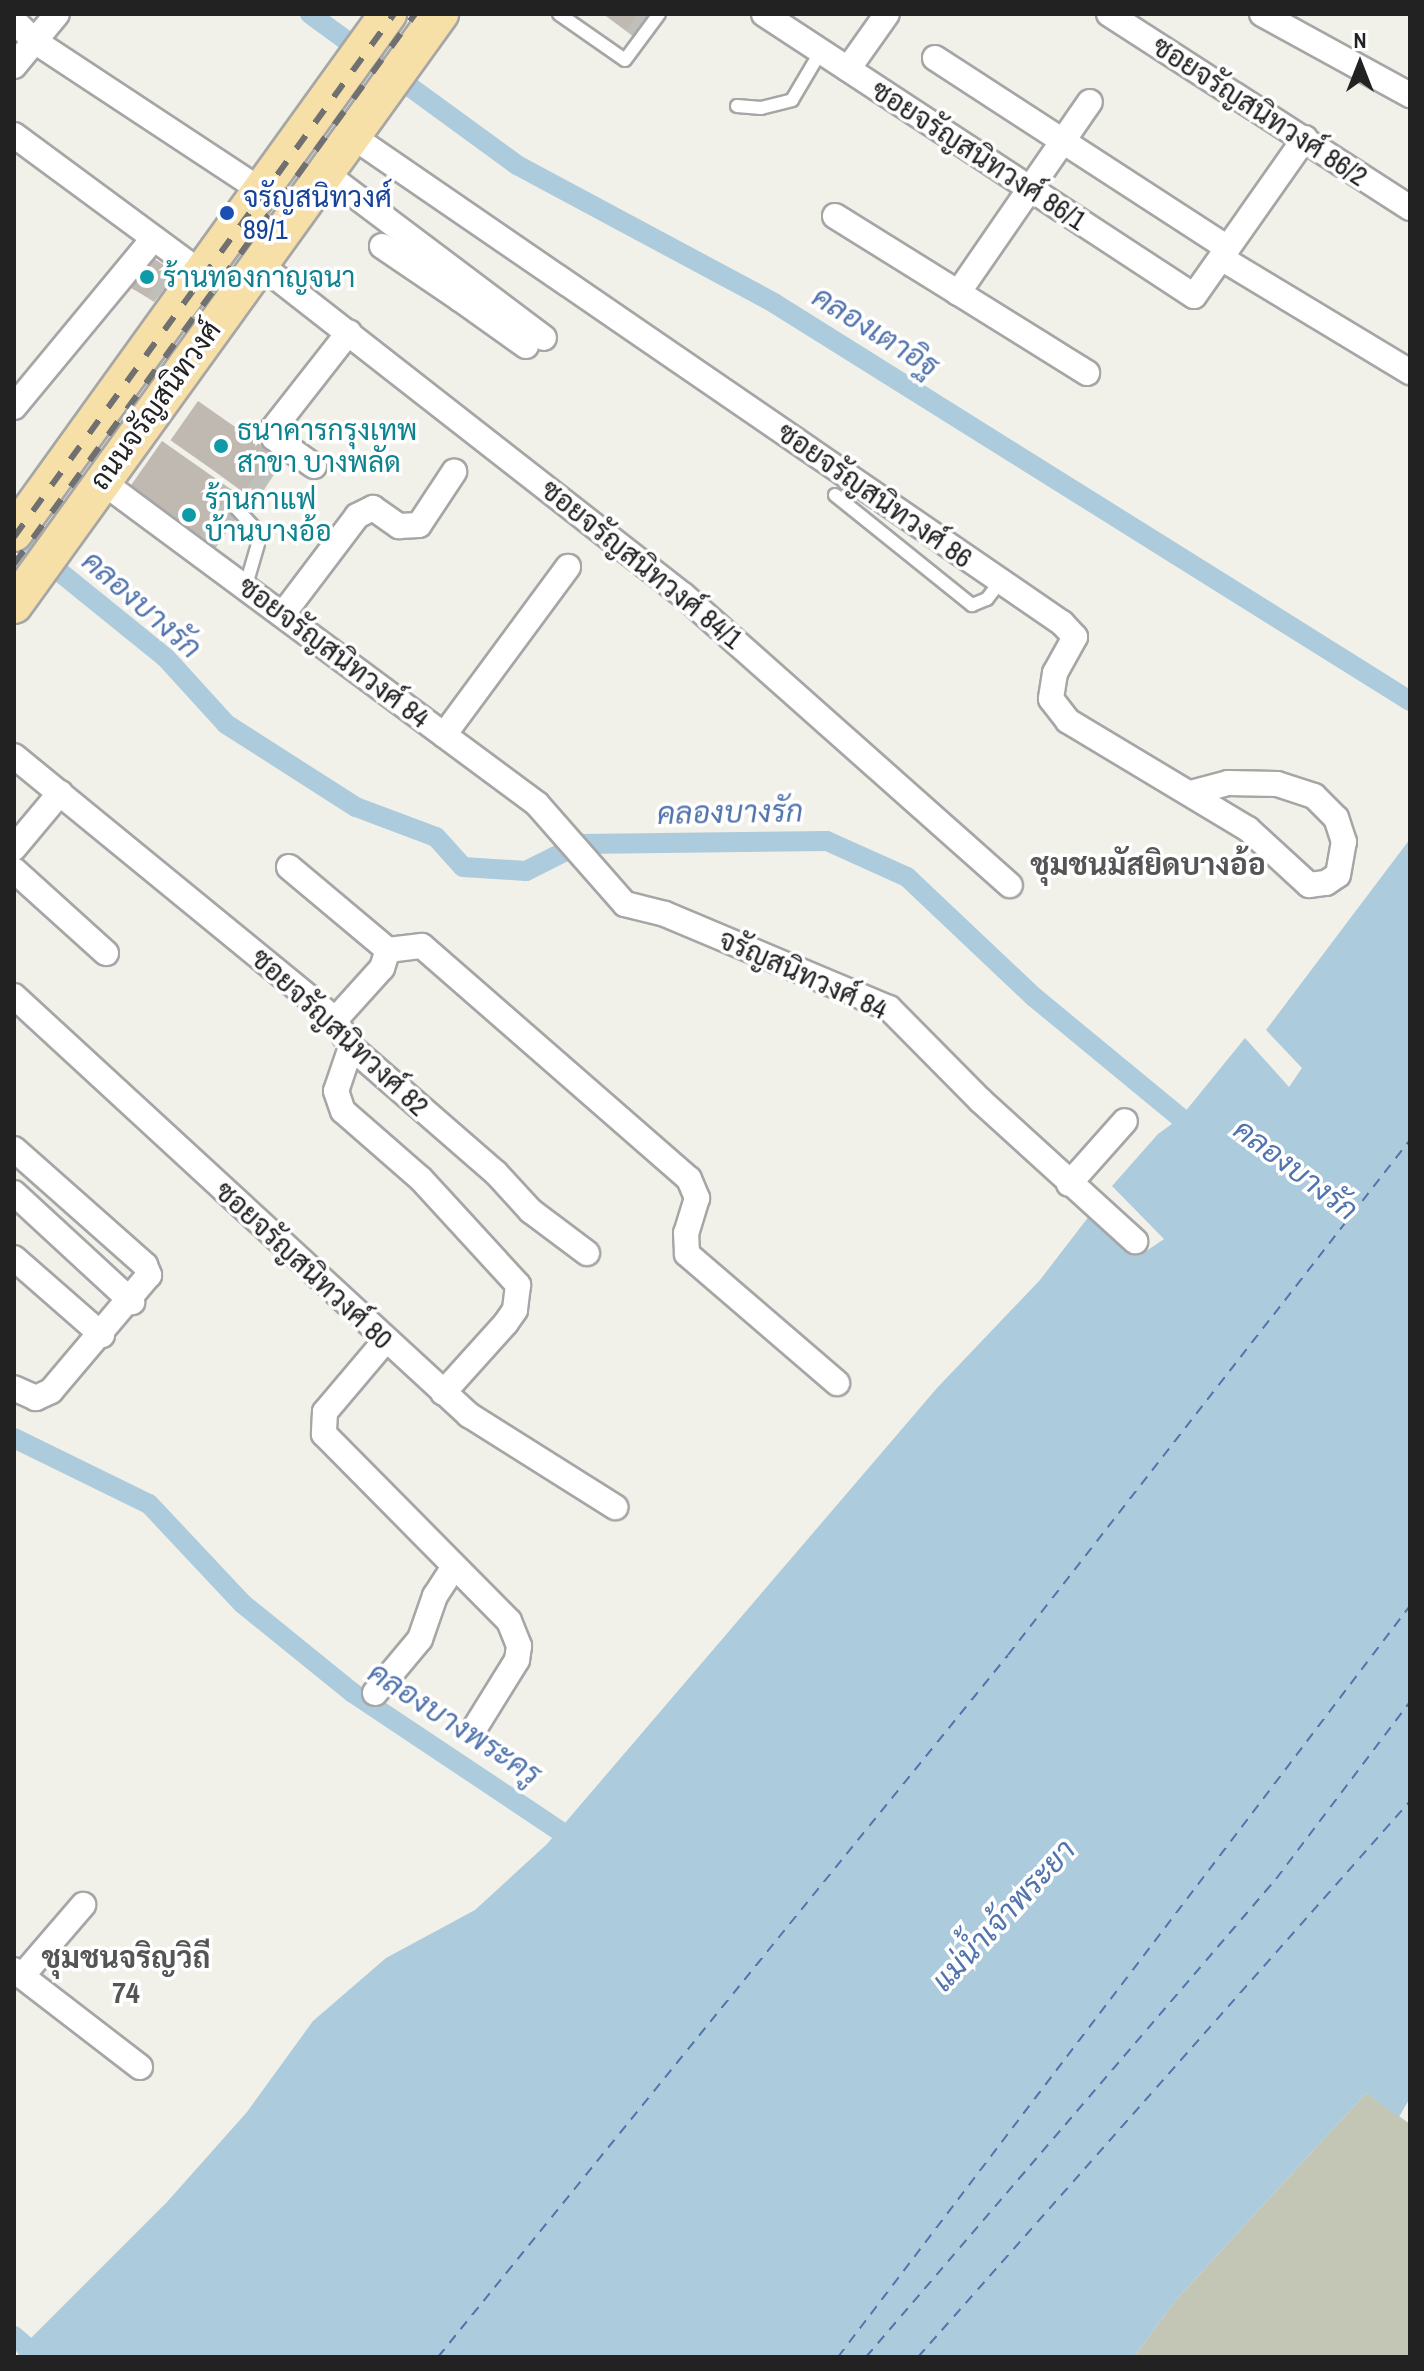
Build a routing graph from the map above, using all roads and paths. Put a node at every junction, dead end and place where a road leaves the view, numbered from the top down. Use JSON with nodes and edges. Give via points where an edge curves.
{"nodes":[{"id":1,"x":57,"y":14,"type":"edge"},
{"id":2,"x":440,"y":14,"type":"edge"},
{"id":3,"x":559,"y":14,"type":"edge"},
{"id":4,"x":659,"y":14,"type":"edge"},
{"id":5,"x":764,"y":14,"type":"edge"},
{"id":6,"x":887,"y":14,"type":"edge"},
{"id":7,"x":1109,"y":14,"type":"edge"},
{"id":8,"x":1262,"y":14,"type":"edge"},
{"id":9,"x":14,"y":21,"type":"edge"},
{"id":10,"x":383,"y":22,"type":"edge"},
{"id":11,"x":36,"y":42,"type":"junction"},
{"id":12,"x":821,"y":51,"type":"junction"},
{"id":13,"x":935,"y":58,"type":"dead end"},
{"id":14,"x":14,"y":66,"type":"edge"},
{"id":15,"x":848,"y":69,"type":"junction"},
{"id":16,"x":1410,"y":95,"type":"edge"},
{"id":17,"x":1090,"y":102,"type":"dead end"},
{"id":18,"x":737,"y":106,"type":"dead end"},
{"id":19,"x":14,"y":135,"type":"edge"},
{"id":20,"x":352,"y":136,"type":"junction"},
{"id":21,"x":1305,"y":138,"type":"junction"},
{"id":22,"x":1062,"y":141,"type":"junction"},
{"id":23,"x":325,"y":173,"type":"junction"},
{"id":24,"x":259,"y":189,"type":"junction"},
{"id":25,"x":1031,"y":189,"type":"junction"},
{"id":26,"x":1410,"y":208,"type":"edge"},
{"id":27,"x":835,"y":216,"type":"dead end"},
{"id":28,"x":154,"y":238,"type":"junction"},
{"id":29,"x":382,"y":246,"type":"dead end"},
{"id":30,"x":1225,"y":253,"type":"junction"},
{"id":31,"x":258,"y":263,"type":"junction"},
{"id":32,"x":200,"y":272,"type":"junction"},
{"id":33,"x":465,"y":291,"type":"junction"},
{"id":34,"x":958,"y":293,"type":"junction"},
{"id":35,"x":349,"y":332,"type":"junction"},
{"id":36,"x":535,"y":342,"type":"dead end"},
{"id":37,"x":1410,"y":372,"type":"edge"},
{"id":38,"x":1087,"y":373,"type":"dead end"},
{"id":39,"x":14,"y":407,"type":"edge"},
{"id":40,"x":314,"y":466,"type":"dead end"},
{"id":41,"x":454,"y":472,"type":"dead end"},
{"id":42,"x":100,"y":480,"type":"junction"},
{"id":43,"x":835,"y":495,"type":"dead end"},
{"id":44,"x":237,"y":509,"type":"dead end"},
{"id":45,"x":20,"y":514,"type":"edge"},
{"id":46,"x":568,"y":567,"type":"dead end"},
{"id":47,"x":1000,"y":582,"type":"junction"},
{"id":48,"x":246,"y":585,"type":"junction"},
{"id":49,"x":14,"y":605,"type":"edge"},
{"id":50,"x":283,"y":614,"type":"junction"},
{"id":51,"x":444,"y":735,"type":"junction"},
{"id":52,"x":14,"y":756,"type":"edge"},
{"id":53,"x":60,"y":793,"type":"junction"},
{"id":54,"x":1190,"y":793,"type":"junction"},
{"id":55,"x":562,"y":832,"type":"joint"},
{"id":56,"x":14,"y":848,"type":"edge"},
{"id":57,"x":289,"y":867,"type":"dead end"},
{"id":58,"x":14,"y":870,"type":"edge"},
{"id":59,"x":1010,"y":885,"type":"dead end"},
{"id":60,"x":388,"y":950,"type":"junction"},
{"id":61,"x":106,"y":953,"type":"dead end"},
{"id":62,"x":14,"y":996,"type":"edge"},
{"id":63,"x":335,"y":1020,"type":"junction"},
{"id":64,"x":351,"y":1047,"type":"junction"},
{"id":65,"x":1125,"y":1121,"type":"dead end"},
{"id":66,"x":14,"y":1149,"type":"edge"},
{"id":67,"x":1069,"y":1184,"type":"junction"},
{"id":68,"x":14,"y":1193,"type":"edge"},
{"id":69,"x":1135,"y":1241,"type":"dead end"},
{"id":70,"x":587,"y":1253,"type":"dead end"},
{"id":71,"x":14,"y":1258,"type":"edge"},
{"id":72,"x":132,"y":1302,"type":"junction"},
{"id":73,"x":102,"y":1335,"type":"junction"},
{"id":74,"x":385,"y":1341,"type":"junction"},
{"id":75,"x":837,"y":1383,"type":"dead end"},
{"id":76,"x":14,"y":1388,"type":"edge"},
{"id":77,"x":443,"y":1393,"type":"junction"},
{"id":78,"x":615,"y":1507,"type":"dead end"},
{"id":79,"x":454,"y":1567,"type":"junction"},
{"id":80,"x":375,"y":1693,"type":"dead end"},
{"id":81,"x":476,"y":1726,"type":"dead end"},
{"id":82,"x":83,"y":1905,"type":"dead end"},
{"id":83,"x":18,"y":1973,"type":"edge"},
{"id":84,"x":140,"y":2067,"type":"dead end"}],
"edges":[{"from":1,"to":11,"type":"street"},
{"from":2,"to":20,"type":"main road","name":"ถนนจรัญสนิทวงศ์"},
{"from":3,"to":4,"type":"lane","via":[[625,60]]},
{"from":5,"to":12,"type":"street","name":"ซอยจรัญสนิทวงศ์ 86/1"},
{"from":6,"to":15,"type":"street"},
{"from":7,"to":21,"type":"street","name":"ซอยจรัญสนิทวงศ์ 86/2"},
{"from":8,"to":16,"type":"street"},
{"from":9,"to":11,"type":"street"},
{"from":10,"to":24,"type":"main road","name":"ถนนจรัญสนิทวงศ์"},
{"from":11,"to":14,"type":"street"},
{"from":11,"to":24,"type":"street"},
{"from":12,"to":15,"type":"street","name":"ซอยจรัญสนิทวงศ์ 86/1"},
{"from":12,"to":18,"type":"lane","via":[[792,100],[761,108]]},
{"from":13,"to":22,"type":"street"},
{"from":15,"to":25,"type":"street","name":"ซอยจรัญสนิทวงศ์ 86/1"},
{"from":17,"to":22,"type":"street"},
{"from":19,"to":28,"type":"street"},
{"from":20,"to":23,"type":"main road","name":"ถนนจรัญสนิทวงศ์"},
{"from":20,"to":47,"type":"street","name":"ซอยจรัญสนิทวงศ์ 86","via":[[596,299]]},
{"from":21,"to":26,"type":"street","name":"ซอยจรัญสนิทวงศ์ 86/2"},
{"from":21,"to":30,"type":"street"},
{"from":22,"to":25,"type":"street"},
{"from":22,"to":30,"type":"street"},
{"from":23,"to":31,"type":"main road","name":"ถนนจรัญสนิทวงศ์"},
{"from":23,"to":33,"type":"street"},
{"from":24,"to":32,"type":"main road","name":"ถนนจรัญสนิทวงศ์"},
{"from":25,"to":30,"type":"street","name":"ซอยจรัญสนิทวงศ์ 86/1","via":[[1194,296]]},
{"from":25,"to":34,"type":"street"},
{"from":27,"to":34,"type":"street"},
{"from":28,"to":32,"type":"street"},
{"from":28,"to":39,"type":"street"},
{"from":29,"to":33,"type":"street"},
{"from":30,"to":37,"type":"street"},
{"from":31,"to":35,"type":"street","name":"ซอยจรัญสนิทวงศ์ 84/1"},
{"from":31,"to":42,"type":"main road","name":"ถนนจรัญสนิทวงศ์"},
{"from":32,"to":45,"type":"main road","name":"ถนนจรัญสนิทวงศ์"},
{"from":33,"to":36,"type":"street"},
{"from":34,"to":38,"type":"street"},
{"from":35,"to":40,"type":"street","via":[[273,429],[274,438]]},
{"from":35,"to":59,"type":"street","name":"ซอยจรัญสนิทวงศ์ 84/1","via":[[683,595]]},
{"from":41,"to":50,"type":"street","via":[[419,525],[399,526],[373,508],[357,516]]},
{"from":42,"to":48,"type":"street","name":"ซอยจรัญสนิทวงศ์ 84"},
{"from":42,"to":49,"type":"main road","name":"ถนนจรัญสนิทวงศ์"},
{"from":43,"to":47,"type":"lane","via":[[972,605],[987,599]]},
{"from":44,"to":48,"type":"lane","via":[[254,527],[258,544]]},
{"from":46,"to":51,"type":"street"},
{"from":47,"to":54,"type":"street","name":"ซอยจรัญสนิทวงศ์ 86","via":[[1075,637],[1055,673],[1051,699],[1068,721]]},
{"from":48,"to":50,"type":"street","name":"ซอยจรัญสนิทวงศ์ 84"},
{"from":50,"to":51,"type":"street","name":"ซอยจรัญสนิทวงศ์ 84"},
{"from":51,"to":55,"type":"street","name":"ซอยจรัญสนิทวงศ์ 84","via":[[537,804]]},
{"from":52,"to":53,"type":"street","name":"ซอยจรัญสนิทวงศ์ 82"},
{"from":53,"to":56,"type":"street"},
{"from":53,"to":63,"type":"street","name":"ซอยจรัญสนิทวงศ์ 82"},
{"from":54,"to":54,"type":"street","name":"ซอยจรัญสนิทวงศ์ 86","via":[[1248,829],[1309,885],[1338,875],[1344,842],[1336,818],[1314,796],[1277,784],[1228,783]]},
{"from":55,"to":67,"type":"street","name":"จรัญสนิทวงศ์ 84","via":[[625,904],[665,914],[889,1008]]},
{"from":57,"to":60,"type":"street"},
{"from":58,"to":61,"type":"street"},
{"from":60,"to":63,"type":"street","via":[[382,968]]},
{"from":60,"to":75,"type":"street","via":[[422,946],[689,1179],[697,1198],[686,1233],[687,1254]]},
{"from":62,"to":74,"type":"street","name":"ซอยจรัญสนิทวงศ์ 80"},
{"from":63,"to":64,"type":"street","name":"ซอยจรัญสนิทวงศ์ 82"},
{"from":64,"to":70,"type":"street","name":"ซอยจรัญสนิทวงศ์ 82","via":[[496,1173],[531,1211]]},
{"from":64,"to":77,"type":"street","via":[[336,1091],[343,1111],[421,1179],[518,1285],[515,1310],[506,1323]]},
{"from":65,"to":67,"type":"street"},
{"from":66,"to":72,"type":"street","via":[[145,1265],[148,1281]]},
{"from":67,"to":69,"type":"street","name":"จรัญสนิทวงศ์ 84"},
{"from":68,"to":72,"type":"street"},
{"from":71,"to":73,"type":"street"},
{"from":72,"to":73,"type":"street"},
{"from":73,"to":76,"type":"street","via":[[43,1397],[26,1396]]},
{"from":74,"to":77,"type":"street","name":"ซอยจรัญสนิทวงศ์ 80"},
{"from":74,"to":79,"type":"street","via":[[325,1412],[324,1434]]},
{"from":77,"to":78,"type":"street","name":"ซอยจรัญสนิทวงศ์ 80","via":[[484,1427]]},
{"from":79,"to":80,"type":"street","via":[[435,1596],[420,1639]]},
{"from":79,"to":81,"type":"street","via":[[509,1621],[519,1646],[514,1669]]},
{"from":82,"to":83,"type":"street"},
{"from":83,"to":84,"type":"street"}]}
